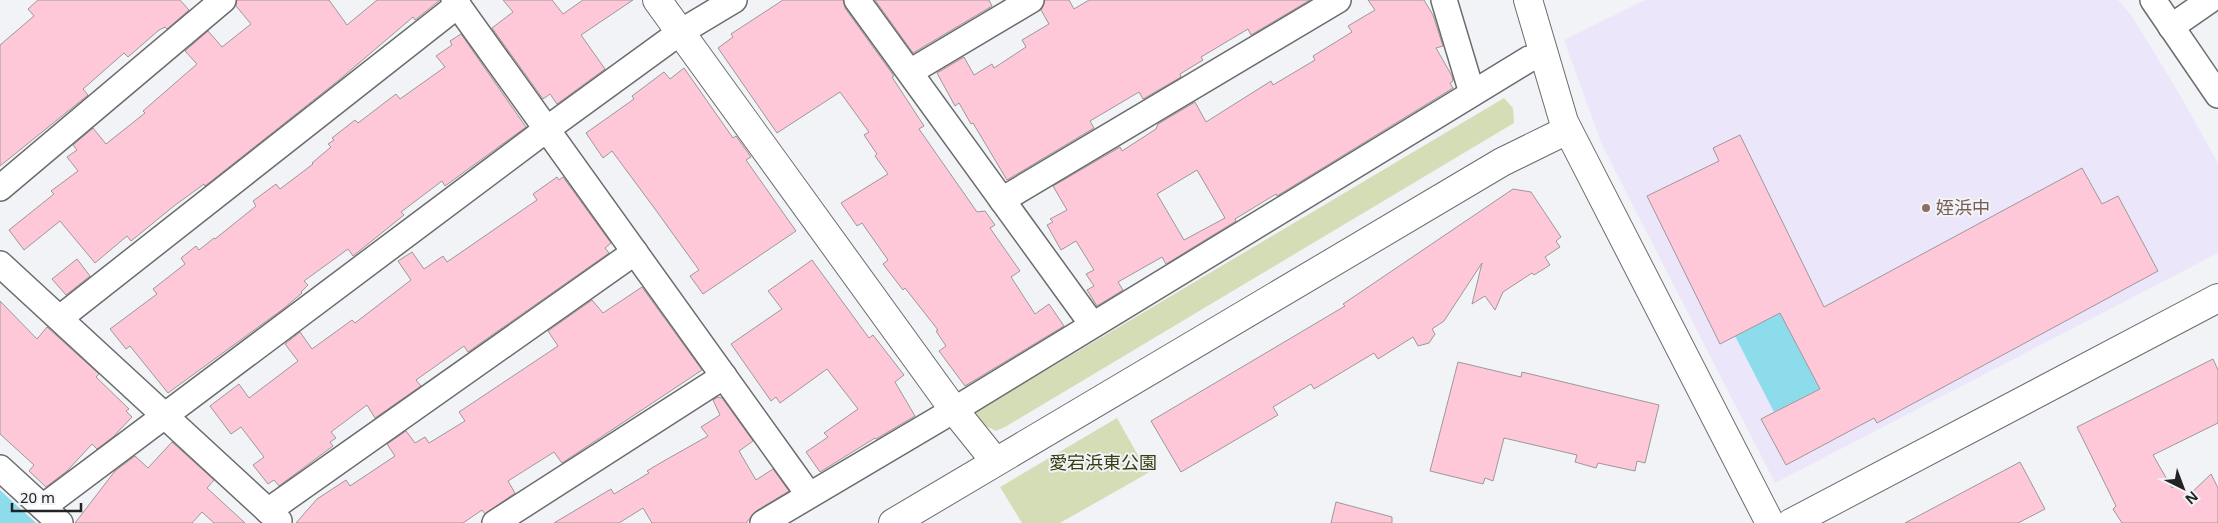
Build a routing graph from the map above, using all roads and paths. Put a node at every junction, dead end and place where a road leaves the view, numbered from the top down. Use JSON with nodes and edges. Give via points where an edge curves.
{"nodes":[{"id":1,"x":224,"y":0,"type":"edge"},
{"id":2,"x":657,"y":0,"type":"edge"},
{"id":3,"x":734,"y":0,"type":"edge"},
{"id":4,"x":857,"y":0,"type":"edge"},
{"id":5,"x":1031,"y":0,"type":"edge"},
{"id":6,"x":1338,"y":0,"type":"edge"},
{"id":7,"x":1444,"y":0,"type":"edge"},
{"id":8,"x":1511,"y":0,"type":"edge"},
{"id":9,"x":1528,"y":0,"type":"edge"},
{"id":10,"x":2153,"y":0,"type":"edge"},
{"id":11,"x":2210,"y":0,"type":"edge"},
{"id":12,"x":456,"y":3,"type":"edge"},
{"id":13,"x":2172,"y":27,"type":"junction"},
{"id":14,"x":679,"y":33,"type":"junction"},
{"id":15,"x":1529,"y":59,"type":"junction"},
{"id":16,"x":910,"y":72,"type":"junction"},
{"id":17,"x":1472,"y":94,"type":"junction"},
{"id":18,"x":2218,"y":95,"type":"edge"},
{"id":19,"x":547,"y":129,"type":"junction"},
{"id":20,"x":1555,"y":136,"type":"junction"},
{"id":21,"x":0,"y":188,"type":"edge"},
{"id":22,"x":1002,"y":200,"type":"junction"},
{"id":23,"x":635,"y":252,"type":"junction"},
{"id":24,"x":0,"y":264,"type":"edge"},
{"id":25,"x":2218,"y":298,"type":"edge"},
{"id":26,"x":60,"y":318,"type":"junction"},
{"id":27,"x":1092,"y":324,"type":"junction"},
{"id":28,"x":724,"y":376,"type":"junction"},
{"id":29,"x":954,"y":410,"type":"junction"},
{"id":30,"x":167,"y":416,"type":"junction"},
{"id":31,"x":995,"y":461,"type":"junction"},
{"id":32,"x":0,"y":468,"type":"edge"},
{"id":33,"x":810,"y":495,"type":"junction"},
{"id":34,"x":51,"y":515,"type":"edge"},
{"id":35,"x":275,"y":517,"type":"edge"},
{"id":36,"x":495,"y":523,"type":"edge"},
{"id":37,"x":762,"y":523,"type":"edge"},
{"id":38,"x":893,"y":523,"type":"edge"},
{"id":39,"x":1752,"y":523,"type":"edge"},
{"id":40,"x":1770,"y":523,"type":"edge"},
{"id":41,"x":1791,"y":523,"type":"edge"}],
"edges":[{"from":1,"to":21,"type":"street"},
{"from":2,"to":14,"type":"street"},
{"from":3,"to":14,"type":"street"},
{"from":4,"to":16,"type":"street"},
{"from":5,"to":16,"type":"street"},
{"from":6,"to":22,"type":"street"},
{"from":7,"to":17,"type":"street"},
{"from":8,"to":15,"type":"street"},
{"from":9,"to":40,"type":"street","via":[[1564,122]]},
{"from":10,"to":13,"type":"street"},
{"from":11,"to":13,"type":"street"},
{"from":12,"to":19,"type":"street"},
{"from":12,"to":26,"type":"street"},
{"from":13,"to":18,"type":"street"},
{"from":14,"to":19,"type":"street"},
{"from":14,"to":29,"type":"street"},
{"from":15,"to":17,"type":"street"},
{"from":15,"to":20,"type":"street"},
{"from":16,"to":22,"type":"street"},
{"from":17,"to":27,"type":"street"},
{"from":19,"to":23,"type":"street"},
{"from":19,"to":30,"type":"street"},
{"from":20,"to":31,"type":"street","via":[[1494,167]]},
{"from":20,"to":39,"type":"street"},
{"from":22,"to":27,"type":"street"},
{"from":23,"to":28,"type":"street"},
{"from":23,"to":35,"type":"street"},
{"from":24,"to":26,"type":"street"},
{"from":25,"to":41,"type":"street"},
{"from":26,"to":30,"type":"street"},
{"from":27,"to":29,"type":"street"},
{"from":28,"to":33,"type":"street"},
{"from":28,"to":36,"type":"street"},
{"from":29,"to":31,"type":"street"},
{"from":29,"to":33,"type":"street"},
{"from":30,"to":34,"type":"street"},
{"from":30,"to":35,"type":"street"},
{"from":31,"to":38,"type":"street"},
{"from":32,"to":34,"type":"street"},
{"from":33,"to":37,"type":"street"}]}
